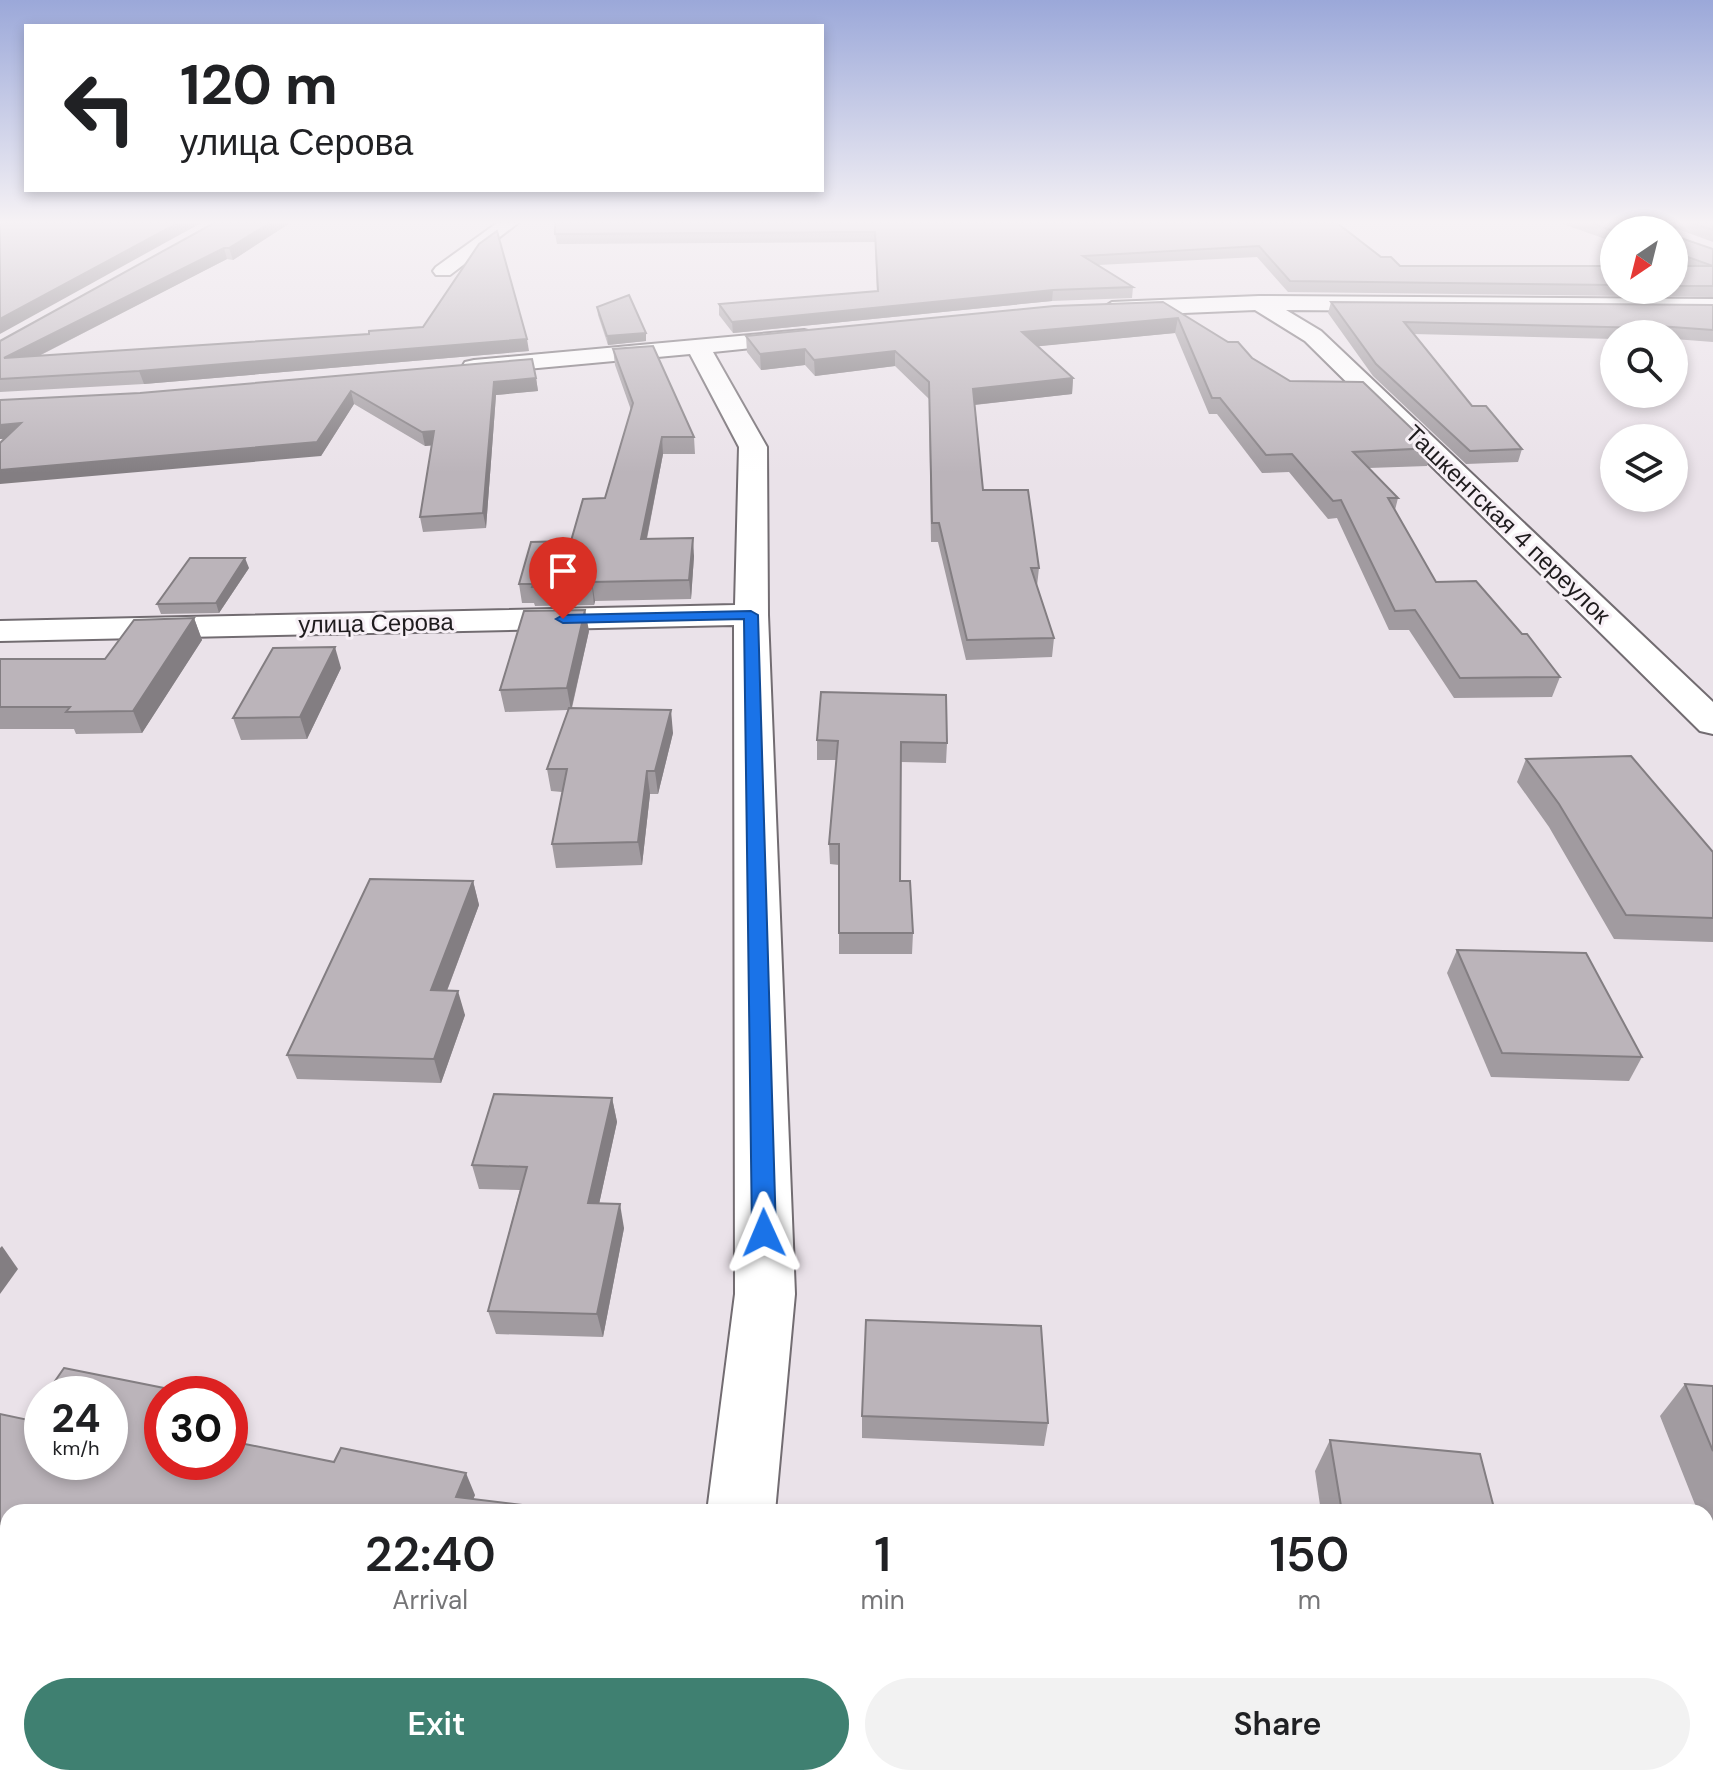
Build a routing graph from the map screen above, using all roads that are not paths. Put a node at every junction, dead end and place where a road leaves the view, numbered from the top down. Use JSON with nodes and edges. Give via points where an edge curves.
{"nodes":[{"id":1,"x":1176,"y":306,"type":"edge"},
{"id":2,"x":1264,"y":306,"type":"edge"},
{"id":3,"x":1084,"y":310,"type":"edge"},
{"id":4,"x":821,"y":335,"type":"edge"},
{"id":5,"x":698,"y":347,"type":"junction"},
{"id":6,"x":445,"y":369,"type":"edge"},
{"id":7,"x":751,"y":615,"type":"junction"},
{"id":8,"x":0,"y":631,"type":"edge"},
{"id":9,"x":1713,"y":723,"type":"edge"},
{"id":10,"x":742,"y":1504,"type":"edge"}],
"edges":[{"from":1,"to":3,"type":"street"},
{"from":2,"to":9,"type":"street","name":"Ташкентская 4 переулок","via":[[1313,336]]},
{"from":4,"to":5,"type":"street"},
{"from":5,"to":6,"type":"street"},
{"from":5,"to":7,"type":"street","via":[[753,447]]},
{"from":7,"to":8,"type":"street","name":"улица Серова"},
{"from":7,"to":10,"type":"street","via":[[765,1294]]}]}
